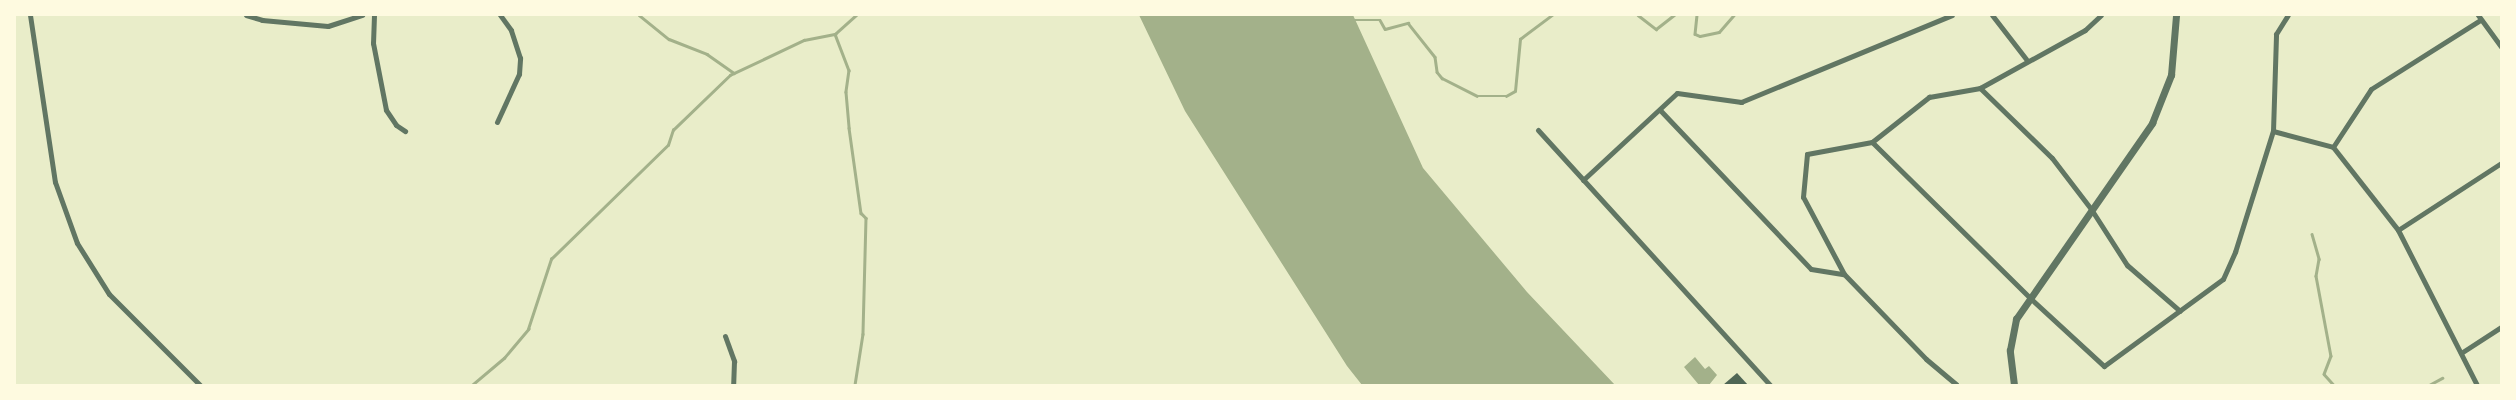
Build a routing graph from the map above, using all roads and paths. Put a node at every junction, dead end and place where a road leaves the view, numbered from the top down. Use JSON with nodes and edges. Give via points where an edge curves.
{"nodes":[{"id":1,"x":30,"y":15,"type":"edge"},
{"id":2,"x":246,"y":15,"type":"edge"},
{"id":3,"x":362,"y":15,"type":"edge"},
{"id":4,"x":374,"y":15,"type":"edge"},
{"id":5,"x":500,"y":15,"type":"edge"},
{"id":6,"x":1952,"y":15,"type":"edge"},
{"id":7,"x":1992,"y":15,"type":"edge"},
{"id":8,"x":2101,"y":15,"type":"edge"},
{"id":9,"x":2176,"y":15,"type":"edge"},
{"id":10,"x":2288,"y":15,"type":"edge"},
{"id":11,"x":2479,"y":18,"type":"edge"},
{"id":12,"x":2501,"y":47,"type":"edge"},
{"id":13,"x":2026,"y":59,"type":"junction"},
{"id":14,"x":1980,"y":88,"type":"junction"},
{"id":15,"x":1660,"y":110,"type":"junction"},
{"id":16,"x":497,"y":122,"type":"dead end"},
{"id":17,"x":1538,"y":130,"type":"dead end"},
{"id":18,"x":404,"y":131,"type":"dead end"},
{"id":19,"x":2274,"y":131,"type":"junction"},
{"id":20,"x":1872,"y":142,"type":"junction"},
{"id":21,"x":2333,"y":147,"type":"junction"},
{"id":22,"x":2501,"y":163,"type":"edge"},
{"id":23,"x":1583,"y":180,"type":"junction"},
{"id":24,"x":2091,"y":208,"type":"junction"},
{"id":25,"x":2398,"y":230,"type":"junction"},
{"id":26,"x":1844,"y":274,"type":"junction"},
{"id":27,"x":2029,"y":298,"type":"junction"},
{"id":28,"x":2180,"y":311,"type":"junction"},
{"id":29,"x":2501,"y":327,"type":"edge"},
{"id":30,"x":725,"y":336,"type":"dead end"},
{"id":31,"x":2461,"y":353,"type":"junction"},
{"id":32,"x":200,"y":385,"type":"edge"},
{"id":33,"x":733,"y":385,"type":"edge"},
{"id":34,"x":1770,"y":385,"type":"edge"},
{"id":35,"x":1957,"y":385,"type":"edge"},
{"id":36,"x":2014,"y":385,"type":"edge"},
{"id":37,"x":2477,"y":385,"type":"edge"}],
"edges":[{"from":1,"to":32,"type":"street","via":[[55,182],[77,243],[109,294]]},
{"from":2,"to":3,"type":"street","via":[[268,21],[328,26]]},
{"from":4,"to":18,"type":"street","via":[[373,43],[386,110]]},
{"from":5,"to":16,"type":"street","via":[[516,44],[519,74]]},
{"from":6,"to":15,"type":"street","via":[[1741,102],[1677,93]]},
{"from":7,"to":13,"type":"street"},
{"from":8,"to":13,"type":"street","via":[[2085,30]]},
{"from":9,"to":24,"type":"street","via":[[2171,75],[2160,107],[2143,137]]},
{"from":10,"to":19,"type":"street","via":[[2276,34]]},
{"from":11,"to":12,"type":"street"},
{"from":11,"to":21,"type":"street","via":[[2371,89]]},
{"from":13,"to":14,"type":"street"},
{"from":14,"to":20,"type":"street","via":[[1929,97]]},
{"from":14,"to":24,"type":"street","via":[[2052,158]]},
{"from":15,"to":23,"type":"street"},
{"from":15,"to":26,"type":"street","via":[[1811,269]]},
{"from":17,"to":23,"type":"street"},
{"from":19,"to":21,"type":"street"},
{"from":19,"to":28,"type":"street","via":[[2235,252],[2223,278]]},
{"from":20,"to":26,"type":"street","via":[[1807,154],[1803,197]]},
{"from":20,"to":27,"type":"street"},
{"from":21,"to":25,"type":"street"},
{"from":22,"to":25,"type":"street"},
{"from":23,"to":34,"type":"street"},
{"from":24,"to":27,"type":"street"},
{"from":24,"to":28,"type":"street","via":[[2127,265]]},
{"from":25,"to":31,"type":"street"},
{"from":26,"to":35,"type":"street","via":[[1926,359]]},
{"from":27,"to":28,"type":"street","via":[[2104,366]]},
{"from":27,"to":36,"type":"street","via":[[2012,334]]},
{"from":29,"to":31,"type":"street"},
{"from":30,"to":33,"type":"street","via":[[734,361]]},
{"from":31,"to":37,"type":"street"}]}
